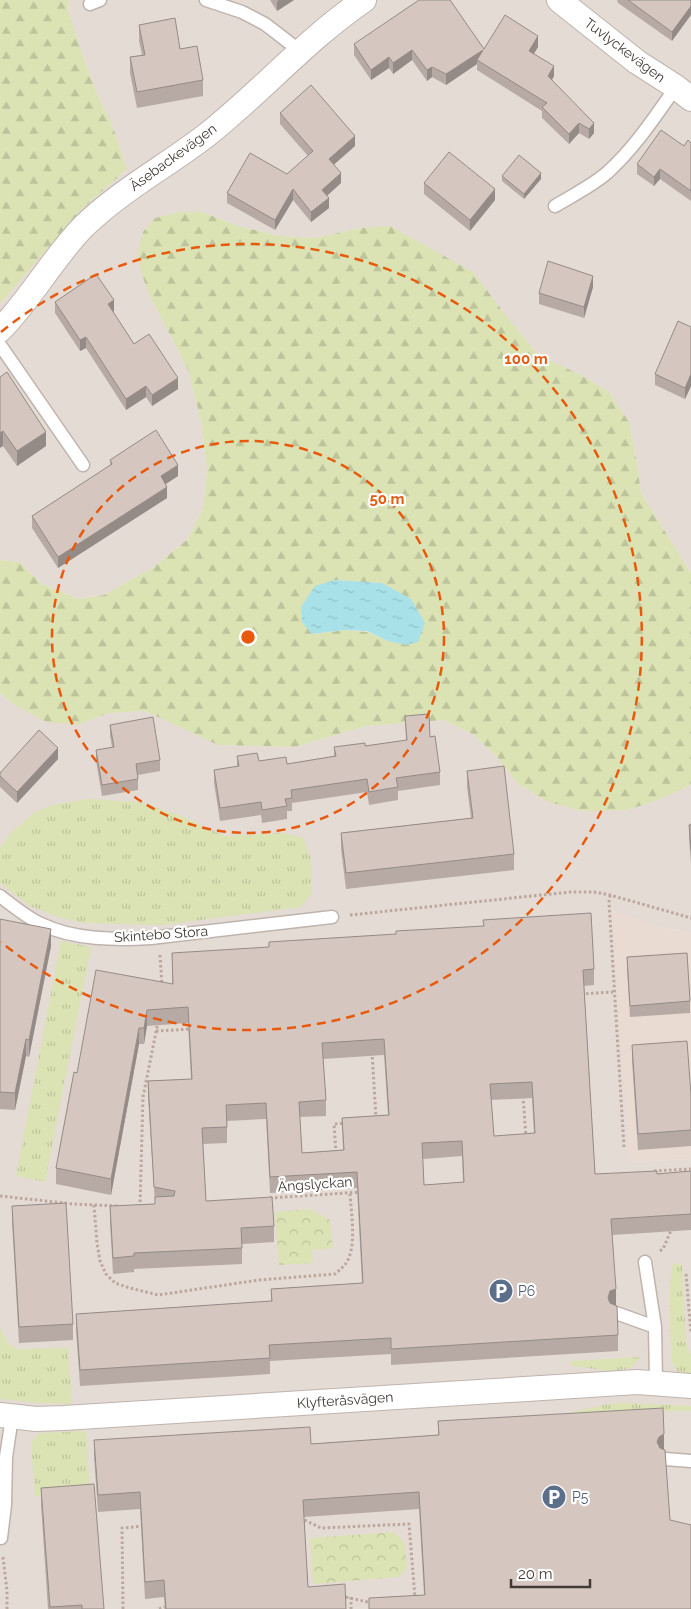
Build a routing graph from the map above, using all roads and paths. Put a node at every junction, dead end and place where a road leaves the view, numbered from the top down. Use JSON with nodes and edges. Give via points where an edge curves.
{"nodes":[{"id":1,"x":206,"y":0,"type":"edge"},
{"id":2,"x":364,"y":0,"type":"edge"},
{"id":3,"x":559,"y":0,"type":"edge"},
{"id":4,"x":300,"y":50,"type":"junction"},
{"id":5,"x":683,"y":93,"type":"edge"},
{"id":6,"x":555,"y":206,"type":"dead end"},
{"id":7,"x":0,"y":330,"type":"edge"},
{"id":8,"x":0,"y":345,"type":"edge"},
{"id":9,"x":83,"y":465,"type":"dead end"},
{"id":10,"x":610,"y":895,"type":"junction"},
{"id":11,"x":0,"y":896,"type":"edge"},
{"id":12,"x":332,"y":917,"type":"joint"},
{"id":13,"x":691,"y":918,"type":"edge"},
{"id":14,"x":159,"y":937,"type":"junction"},
{"id":15,"x":162,"y":991,"type":"edge"},
{"id":16,"x":613,"y":992,"type":"junction"},
{"id":17,"x":575,"y":994,"type":"edge"},
{"id":18,"x":159,"y":1016,"type":"edge"},
{"id":19,"x":194,"y":1028,"type":"edge"},
{"id":20,"x":156,"y":1032,"type":"junction"},
{"id":21,"x":372,"y":1048,"type":"edge"},
{"id":22,"x":523,"y":1094,"type":"edge"},
{"id":23,"x":376,"y":1122,"type":"edge"},
{"id":24,"x":351,"y":1123,"type":"edge"},
{"id":25,"x":526,"y":1142,"type":"edge"},
{"id":26,"x":624,"y":1147,"type":"dead end"},
{"id":27,"x":336,"y":1154,"type":"edge"},
{"id":28,"x":691,"y":1169,"type":"edge"},
{"id":29,"x":671,"y":1170,"type":"junction"},
{"id":30,"x":652,"y":1172,"type":"edge"},
{"id":31,"x":671,"y":1179,"type":"edge"},
{"id":32,"x":337,"y":1184,"type":"edge"},
{"id":33,"x":369,"y":1192,"type":"edge"},
{"id":34,"x":350,"y":1193,"type":"junction"},
{"id":35,"x":338,"y":1194,"type":"junction"},
{"id":36,"x":0,"y":1196,"type":"edge"},
{"id":37,"x":268,"y":1199,"type":"edge"},
{"id":38,"x":94,"y":1205,"type":"junction"},
{"id":39,"x":121,"y":1206,"type":"edge"},
{"id":40,"x":131,"y":1207,"type":"edge"},
{"id":41,"x":150,"y":1207,"type":"edge"},
{"id":42,"x":140,"y":1208,"type":"junction"},
{"id":43,"x":673,"y":1223,"type":"edge"},
{"id":44,"x":645,"y":1262,"type":"joint"},
{"id":45,"x":686,"y":1274,"type":"dead end"},
{"id":46,"x":616,"y":1314,"type":"edge"},
{"id":47,"x":655,"y":1327,"type":"junction"},
{"id":48,"x":691,"y":1332,"type":"edge"},
{"id":49,"x":656,"y":1382,"type":"junction"},
{"id":50,"x":691,"y":1386,"type":"edge"},
{"id":51,"x":6,"y":1416,"type":"edge"},
{"id":52,"x":665,"y":1459,"type":"edge"},
{"id":53,"x":691,"y":1462,"type":"edge"},
{"id":54,"x":3,"y":1505,"type":"edge"},
{"id":55,"x":296,"y":1516,"type":"edge"},
{"id":56,"x":151,"y":1526,"type":"edge"},
{"id":57,"x":1,"y":1538,"type":"joint"},
{"id":58,"x":332,"y":1595,"type":"edge"},
{"id":59,"x":351,"y":1597,"type":"junction"},
{"id":60,"x":374,"y":1604,"type":"edge"},
{"id":61,"x":416,"y":1605,"type":"edge"},
{"id":62,"x":169,"y":1606,"type":"edge"},
{"id":63,"x":7,"y":1609,"type":"edge"},
{"id":64,"x":123,"y":1609,"type":"edge"},
{"id":65,"x":159,"y":1609,"type":"edge"},
{"id":66,"x":351,"y":1609,"type":"edge"}],
"edges":[{"from":1,"to":4,"type":"lane","via":[[265,24]]},
{"from":2,"to":4,"type":"street","name":"Äsebackevägen"},
{"from":3,"to":5,"type":"street","name":"Tuvlyckevägen","via":[[637,62]]},
{"from":4,"to":7,"type":"street","name":"Äsebackevägen","via":[[208,134],[97,214],[65,246],[15,316]]},
{"from":5,"to":6,"type":"lane","via":[[607,173]]},
{"from":8,"to":9,"type":"lane"},
{"from":10,"to":12,"type":"path","via":[[570,892]]},
{"from":10,"to":13,"type":"path"},
{"from":10,"to":16,"type":"path"},
{"from":11,"to":14,"type":"lane","name":"Skintebo Stora","via":[[43,925],[70,933],[116,939]]},
{"from":12,"to":14,"type":"lane","name":"Skintebo Stora"},
{"from":14,"to":15,"type":"path"},
{"from":16,"to":17,"type":"path"},
{"from":16,"to":26,"type":"path"},
{"from":18,"to":20,"type":"path"},
{"from":19,"to":20,"type":"path"},
{"from":20,"to":42,"type":"path","via":[[143,1097]]},
{"from":21,"to":23,"type":"path"},
{"from":22,"to":25,"type":"path"},
{"from":24,"to":27,"type":"path","via":[[334,1124]]},
{"from":28,"to":29,"type":"path"},
{"from":29,"to":30,"type":"path"},
{"from":29,"to":31,"type":"path"},
{"from":32,"to":35,"type":"path"},
{"from":33,"to":34,"type":"path","name":"Ängslyckan"},
{"from":34,"to":35,"type":"path","name":"Ängslyckan"},
{"from":34,"to":38,"type":"path","via":[[350,1257],[335,1274],[259,1280],[158,1295],[122,1286],[106,1274],[96,1243]]},
{"from":35,"to":37,"type":"path","name":"Ängslyckan"},
{"from":36,"to":38,"type":"path"},
{"from":38,"to":39,"type":"path"},
{"from":40,"to":42,"type":"path"},
{"from":41,"to":42,"type":"path"},
{"from":43,"to":44,"type":"path","via":[[663,1250]]},
{"from":44,"to":47,"type":"lane"},
{"from":45,"to":48,"type":"path"},
{"from":46,"to":47,"type":"lane"},
{"from":47,"to":49,"type":"lane"},
{"from":49,"to":50,"type":"street","name":"Klyfteråsvägen"},
{"from":49,"to":51,"type":"street","name":"Klyfteråsvägen","via":[[64,1418]]},
{"from":51,"to":54,"type":"lane"},
{"from":52,"to":53,"type":"lane"},
{"from":54,"to":57,"type":"lane"},
{"from":55,"to":61,"type":"path","via":[[321,1528],[410,1524]]},
{"from":56,"to":64,"type":"path","via":[[122,1528]]},
{"from":57,"to":63,"type":"path"},
{"from":58,"to":59,"type":"path"},
{"from":59,"to":60,"type":"path"},
{"from":59,"to":66,"type":"path"},
{"from":62,"to":65,"type":"path"}]}
